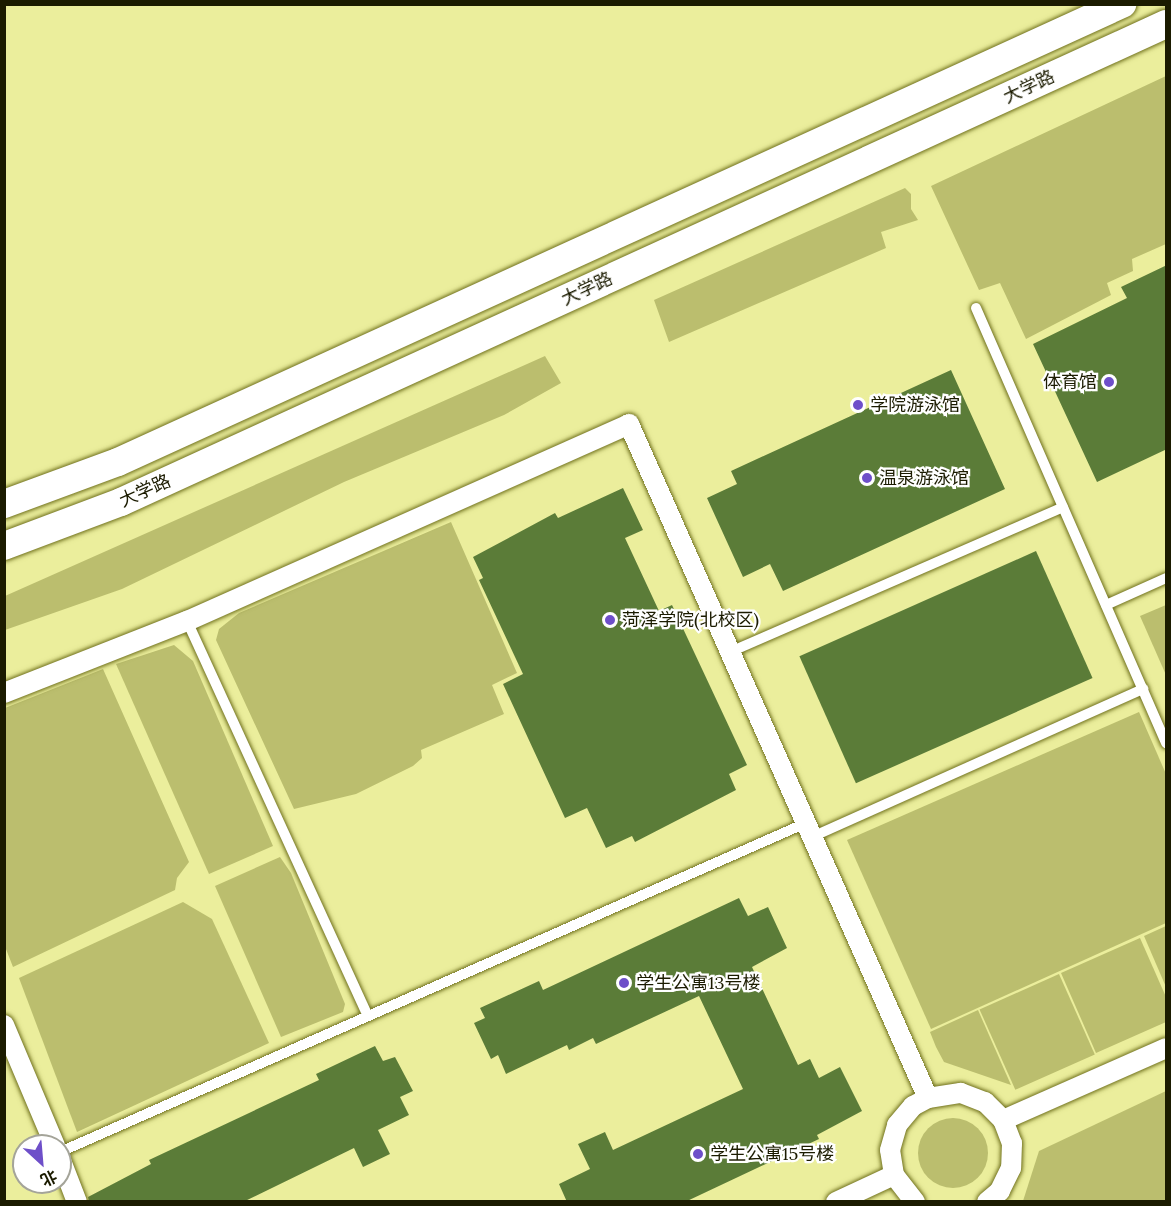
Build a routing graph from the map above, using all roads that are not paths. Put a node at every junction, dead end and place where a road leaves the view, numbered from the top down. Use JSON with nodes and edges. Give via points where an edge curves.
{"nodes":[{"id":1,"x":1122,"y":4,"type":"edge"},
{"id":2,"x":1167,"y":24,"type":"edge"},
{"id":3,"x":976,"y":308,"type":"dead end"},
{"id":4,"x":4,"y":504,"type":"edge"},
{"id":5,"x":1063,"y":507,"type":"junction"},
{"id":6,"x":4,"y":546,"type":"edge"},
{"id":7,"x":1167,"y":578,"type":"edge"},
{"id":8,"x":1106,"y":605,"type":"junction"},
{"id":9,"x":187,"y":621,"type":"junction"},
{"id":10,"x":730,"y":652,"type":"junction"},
{"id":11,"x":1143,"y":689,"type":"junction"},
{"id":12,"x":4,"y":693,"type":"edge"},
{"id":13,"x":1167,"y":742,"type":"edge"},
{"id":14,"x":809,"y":830,"type":"junction"},
{"id":15,"x":368,"y":1017,"type":"junction"},
{"id":16,"x":4,"y":1025,"type":"edge"},
{"id":17,"x":1167,"y":1048,"type":"edge"},
{"id":18,"x":928,"y":1098,"type":"junction"},
{"id":19,"x":1003,"y":1120,"type":"junction"},
{"id":20,"x":50,"y":1134,"type":"edge"},
{"id":21,"x":72,"y":1147,"type":"edge"},
{"id":22,"x":894,"y":1175,"type":"junction"},
{"id":23,"x":836,"y":1202,"type":"edge"},
{"id":24,"x":915,"y":1202,"type":"edge"},
{"id":25,"x":987,"y":1202,"type":"edge"}],
"edges":[{"from":1,"to":4,"type":"main road","name":"大学路","via":[[118,462]]},
{"from":2,"to":6,"type":"main road","name":"大学路","via":[[121,502]]},
{"from":3,"to":5,"type":"lane"},
{"from":5,"to":8,"type":"lane"},
{"from":5,"to":10,"type":"lane"},
{"from":7,"to":8,"type":"lane"},
{"from":8,"to":11,"type":"lane"},
{"from":9,"to":10,"type":"street","via":[[629,424]]},
{"from":9,"to":12,"type":"street"},
{"from":9,"to":15,"type":"lane"},
{"from":10,"to":14,"type":"street"},
{"from":11,"to":13,"type":"lane"},
{"from":11,"to":14,"type":"lane"},
{"from":14,"to":15,"type":"lane"},
{"from":14,"to":18,"type":"street"},
{"from":15,"to":21,"type":"lane"},
{"from":16,"to":20,"type":"street"},
{"from":17,"to":19,"type":"street"},
{"from":18,"to":19,"type":"street","via":[[961,1093],[985,1102]]},
{"from":18,"to":22,"type":"street","via":[[914,1106],[897,1125],[890,1150]]},
{"from":19,"to":25,"type":"street","via":[[1012,1143],[1011,1168],[1000,1191]]},
{"from":22,"to":23,"type":"street"},
{"from":22,"to":24,"type":"street"}]}
